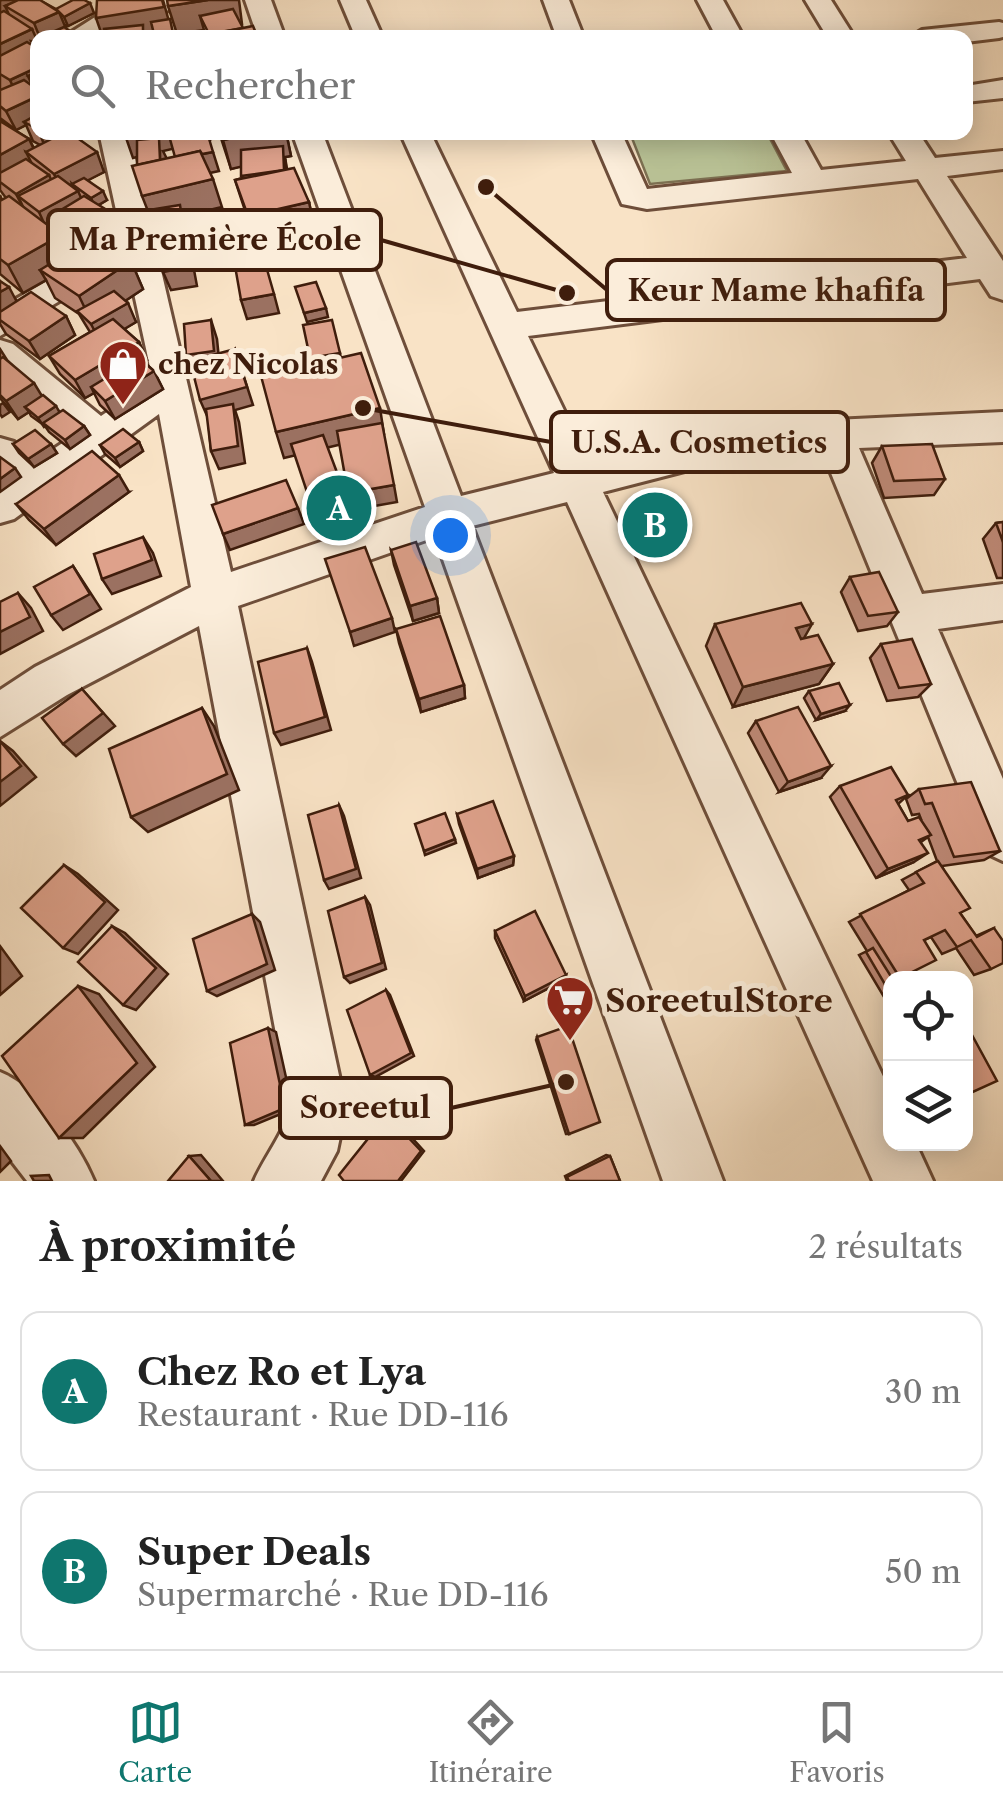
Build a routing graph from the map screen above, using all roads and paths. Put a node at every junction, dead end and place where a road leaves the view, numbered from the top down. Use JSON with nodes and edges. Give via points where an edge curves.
{"nodes":[{"id":1,"x":183,"y":0,"type":"edge"},
{"id":2,"x":258,"y":0,"type":"edge"},
{"id":3,"x":352,"y":0,"type":"edge"},
{"id":4,"x":556,"y":0,"type":"edge"},
{"id":5,"x":710,"y":0,"type":"edge"},
{"id":6,"x":818,"y":0,"type":"edge"},
{"id":7,"x":974,"y":0,"type":"edge"},
{"id":8,"x":114,"y":6,"type":"edge"},
{"id":9,"x":89,"y":30,"type":"edge"},
{"id":10,"x":269,"y":30,"type":"edge"},
{"id":11,"x":366,"y":30,"type":"edge"},
{"id":12,"x":567,"y":30,"type":"edge"},
{"id":13,"x":727,"y":30,"type":"edge"},
{"id":14,"x":837,"y":30,"type":"edge"},
{"id":15,"x":1001,"y":33,"type":"edge"},
{"id":16,"x":973,"y":35,"type":"edge"},
{"id":17,"x":1003,"y":89,"type":"edge"},
{"id":18,"x":973,"y":93,"type":"edge"},
{"id":19,"x":98,"y":140,"type":"edge"},
{"id":20,"x":310,"y":140,"type":"edge"},
{"id":21,"x":419,"y":140,"type":"edge"},
{"id":22,"x":610,"y":140,"type":"edge"},
{"id":23,"x":789,"y":140,"type":"edge"},
{"id":24,"x":908,"y":140,"type":"edge"},
{"id":25,"x":1003,"y":160,"type":"edge"},
{"id":26,"x":926,"y":168,"type":"junction"},
{"id":27,"x":812,"y":181,"type":"junction"},
{"id":28,"x":136,"y":240,"type":"junction"},
{"id":29,"x":993,"y":260,"type":"edge"},
{"id":30,"x":0,"y":324,"type":"edge"},
{"id":31,"x":507,"y":326,"type":"junction"},
{"id":32,"x":0,"y":353,"type":"edge"},
{"id":33,"x":172,"y":386,"type":"junction"},
{"id":34,"x":1003,"y":428,"type":"edge"},
{"id":35,"x":834,"y":435,"type":"junction"},
{"id":36,"x":99,"y":436,"type":"junction"},
{"id":37,"x":0,"y":453,"type":"edge"},
{"id":38,"x":581,"y":480,"type":"junction"},
{"id":39,"x":32,"y":484,"type":"junction"},
{"id":40,"x":0,"y":507,"type":"edge"},
{"id":41,"x":447,"y":516,"type":"junction"},
{"id":42,"x":215,"y":596,"type":"junction"},
{"id":43,"x":1003,"y":602,"type":"edge"},
{"id":44,"x":911,"y":614,"type":"junction"},
{"id":45,"x":0,"y":716,"type":"edge"},
{"id":46,"x":1003,"y":836,"type":"edge"},
{"id":47,"x":0,"y":1100,"type":"edge"},
{"id":48,"x":64,"y":1181,"type":"edge"},
{"id":49,"x":284,"y":1181,"type":"edge"},
{"id":50,"x":694,"y":1181,"type":"edge"},
{"id":51,"x":903,"y":1181,"type":"edge"}],
"edges":[{"from":1,"to":8,"type":"street"},
{"from":2,"to":10,"type":"street"},
{"from":3,"to":11,"type":"street"},
{"from":4,"to":12,"type":"street"},
{"from":5,"to":13,"type":"street"},
{"from":6,"to":14,"type":"street"},
{"from":7,"to":15,"type":"street"},
{"from":8,"to":9,"type":"street"},
{"from":15,"to":16,"type":"street"},
{"from":17,"to":18,"type":"street"},
{"from":19,"to":28,"type":"street"},
{"from":20,"to":41,"type":"street"},
{"from":21,"to":31,"type":"street"},
{"from":22,"to":27,"type":"street","via":[[634,196],[647,199]]},
{"from":23,"to":27,"type":"street"},
{"from":24,"to":26,"type":"street"},
{"from":25,"to":26,"type":"street"},
{"from":26,"to":27,"type":"street"},
{"from":26,"to":29,"type":"street"},
{"from":28,"to":30,"type":"street"},
{"from":28,"to":33,"type":"street"},
{"from":29,"to":31,"type":"street"},
{"from":31,"to":38,"type":"street"},
{"from":32,"to":36,"type":"street"},
{"from":33,"to":36,"type":"street"},
{"from":33,"to":42,"type":"street"},
{"from":34,"to":35,"type":"street"},
{"from":35,"to":38,"type":"street","via":[[700,452]]},
{"from":35,"to":44,"type":"street"},
{"from":36,"to":39,"type":"street"},
{"from":37,"to":39,"type":"street"},
{"from":38,"to":41,"type":"street"},
{"from":38,"to":51,"type":"street"},
{"from":39,"to":40,"type":"street"},
{"from":41,"to":42,"type":"street"},
{"from":41,"to":50,"type":"street"},
{"from":42,"to":45,"type":"street"},
{"from":42,"to":49,"type":"street","via":[[318,1108],[308,1151]]},
{"from":43,"to":44,"type":"street"},
{"from":44,"to":46,"type":"street"},
{"from":47,"to":48,"type":"street"}]}
